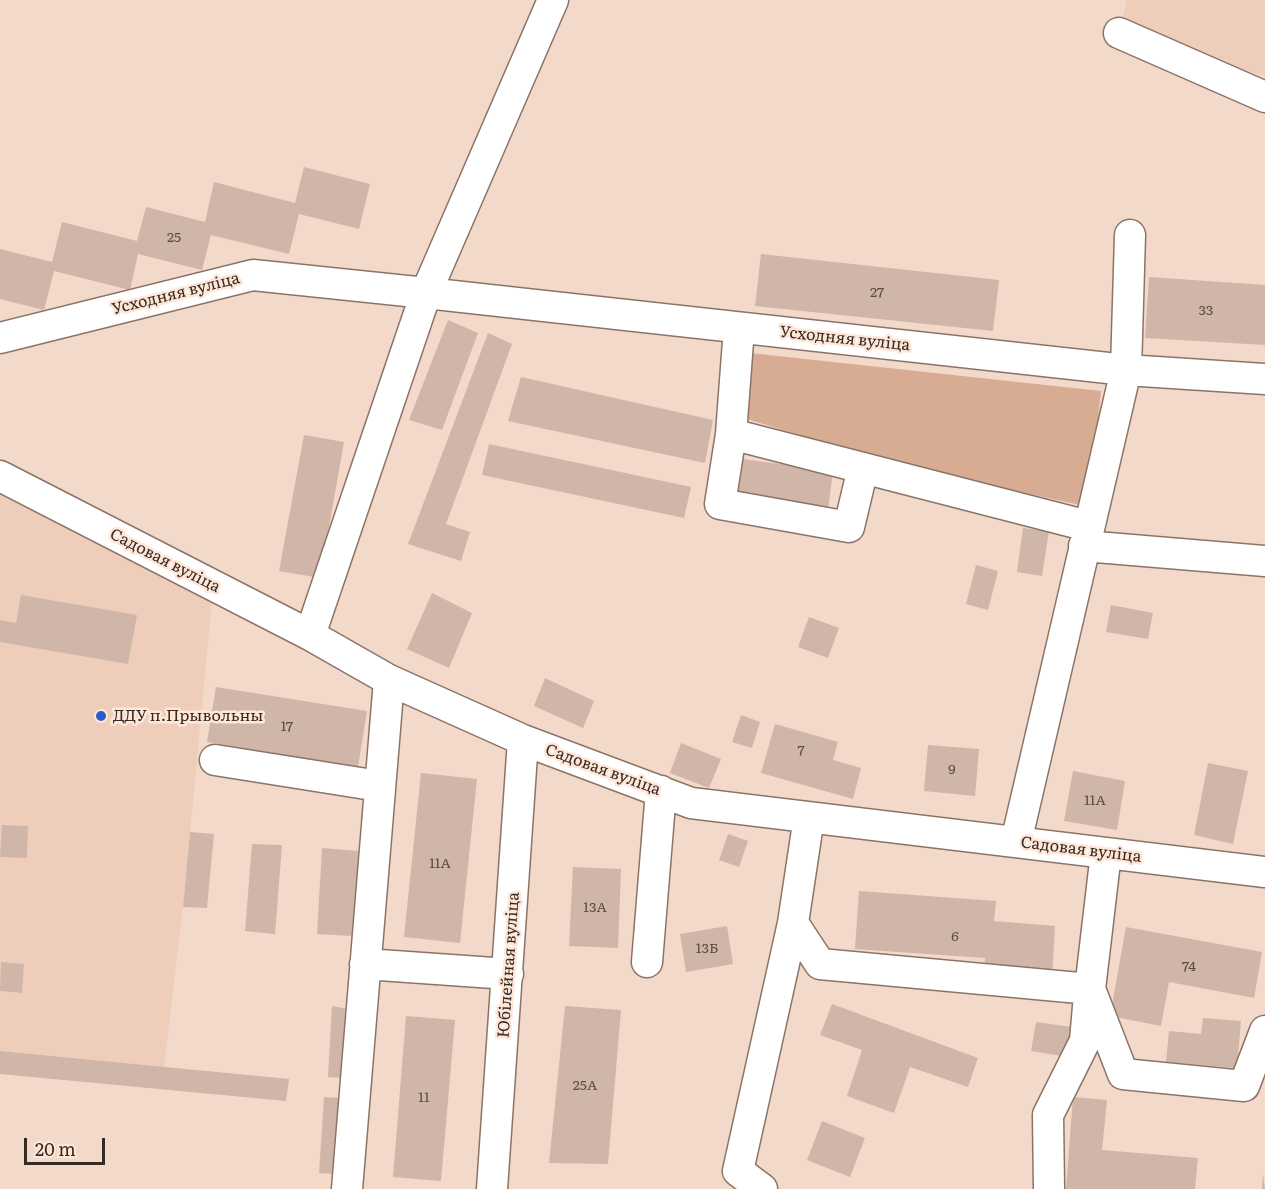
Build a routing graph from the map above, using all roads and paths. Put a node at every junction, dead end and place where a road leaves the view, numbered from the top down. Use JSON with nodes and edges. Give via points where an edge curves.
{"nodes":[{"id":1,"x":553,"y":0,"type":"edge"},
{"id":2,"x":1119,"y":33,"type":"dead end"},
{"id":3,"x":1265,"y":97,"type":"edge"},
{"id":4,"x":1130,"y":235,"type":"dead end"},
{"id":5,"x":426,"y":293,"type":"junction"},
{"id":6,"x":739,"y":328,"type":"junction"},
{"id":7,"x":0,"y":338,"type":"edge"},
{"id":8,"x":1126,"y":370,"type":"junction"},
{"id":9,"x":1265,"y":379,"type":"edge"},
{"id":10,"x":731,"y":434,"type":"junction"},
{"id":11,"x":863,"y":468,"type":"junction"},
{"id":12,"x":0,"y":476,"type":"edge"},
{"id":13,"x":1086,"y":536,"type":"junction"},
{"id":14,"x":1265,"y":561,"type":"edge"},
{"id":15,"x":310,"y":635,"type":"junction"},
{"id":16,"x":389,"y":680,"type":"junction"},
{"id":17,"x":523,"y":740,"type":"junction"},
{"id":18,"x":215,"y":760,"type":"dead end"},
{"id":19,"x":379,"y":786,"type":"junction"},
{"id":20,"x":661,"y":791,"type":"junction"},
{"id":21,"x":809,"y":817,"type":"junction"},
{"id":22,"x":1016,"y":842,"type":"junction"},
{"id":23,"x":1106,"y":853,"type":"junction"},
{"id":24,"x":1265,"y":872,"type":"edge"},
{"id":25,"x":793,"y":923,"type":"junction"},
{"id":26,"x":647,"y":962,"type":"dead end"},
{"id":27,"x":365,"y":964,"type":"junction"},
{"id":28,"x":508,"y":974,"type":"junction"},
{"id":29,"x":1090,"y":989,"type":"junction"},
{"id":30,"x":1265,"y":1031,"type":"edge"},
{"id":31,"x":347,"y":1189,"type":"edge"},
{"id":32,"x":492,"y":1189,"type":"edge"},
{"id":33,"x":762,"y":1189,"type":"edge"},
{"id":34,"x":1049,"y":1189,"type":"edge"}],
"edges":[{"from":1,"to":5,"type":"street"},
{"from":2,"to":3,"type":"street"},
{"from":4,"to":8,"type":"street"},
{"from":5,"to":6,"type":"street","name":"Усходняя вуліца"},
{"from":5,"to":7,"type":"street","name":"Усходняя вуліца","via":[[254,275]]},
{"from":5,"to":15,"type":"street"},
{"from":6,"to":8,"type":"street","name":"Усходняя вуліца"},
{"from":6,"to":10,"type":"street"},
{"from":8,"to":9,"type":"street","name":"Усходняя вуліца"},
{"from":8,"to":13,"type":"street"},
{"from":10,"to":11,"type":"street"},
{"from":10,"to":11,"type":"street","via":[[720,504],[849,527]]},
{"from":11,"to":13,"type":"street"},
{"from":12,"to":15,"type":"street","name":"Садовая вуліца"},
{"from":13,"to":14,"type":"street"},
{"from":13,"to":22,"type":"street"},
{"from":15,"to":16,"type":"street","name":"Садовая вуліца"},
{"from":16,"to":17,"type":"street","name":"Садовая вуліца"},
{"from":16,"to":19,"type":"street"},
{"from":17,"to":20,"type":"street","name":"Садовая вуліца"},
{"from":17,"to":28,"type":"street","name":"Юбілейная вуліца"},
{"from":18,"to":19,"type":"street"},
{"from":19,"to":27,"type":"street"},
{"from":20,"to":21,"type":"street","name":"Садовая вуліца","via":[[691,802]]},
{"from":20,"to":26,"type":"street"},
{"from":21,"to":22,"type":"street","name":"Садовая вуліца"},
{"from":21,"to":25,"type":"street"},
{"from":22,"to":23,"type":"street","name":"Садовая вуліца"},
{"from":23,"to":24,"type":"street","name":"Садовая вуліца"},
{"from":23,"to":29,"type":"street"},
{"from":25,"to":29,"type":"street","via":[[820,964]]},
{"from":25,"to":33,"type":"street","via":[[738,1170]]},
{"from":27,"to":28,"type":"street"},
{"from":27,"to":31,"type":"street"},
{"from":28,"to":32,"type":"street","name":"Юбілейная вуліца"},
{"from":29,"to":30,"type":"street","via":[[1123,1074],[1244,1086]]},
{"from":29,"to":34,"type":"street","via":[[1085,1041],[1048,1115]]}]}
